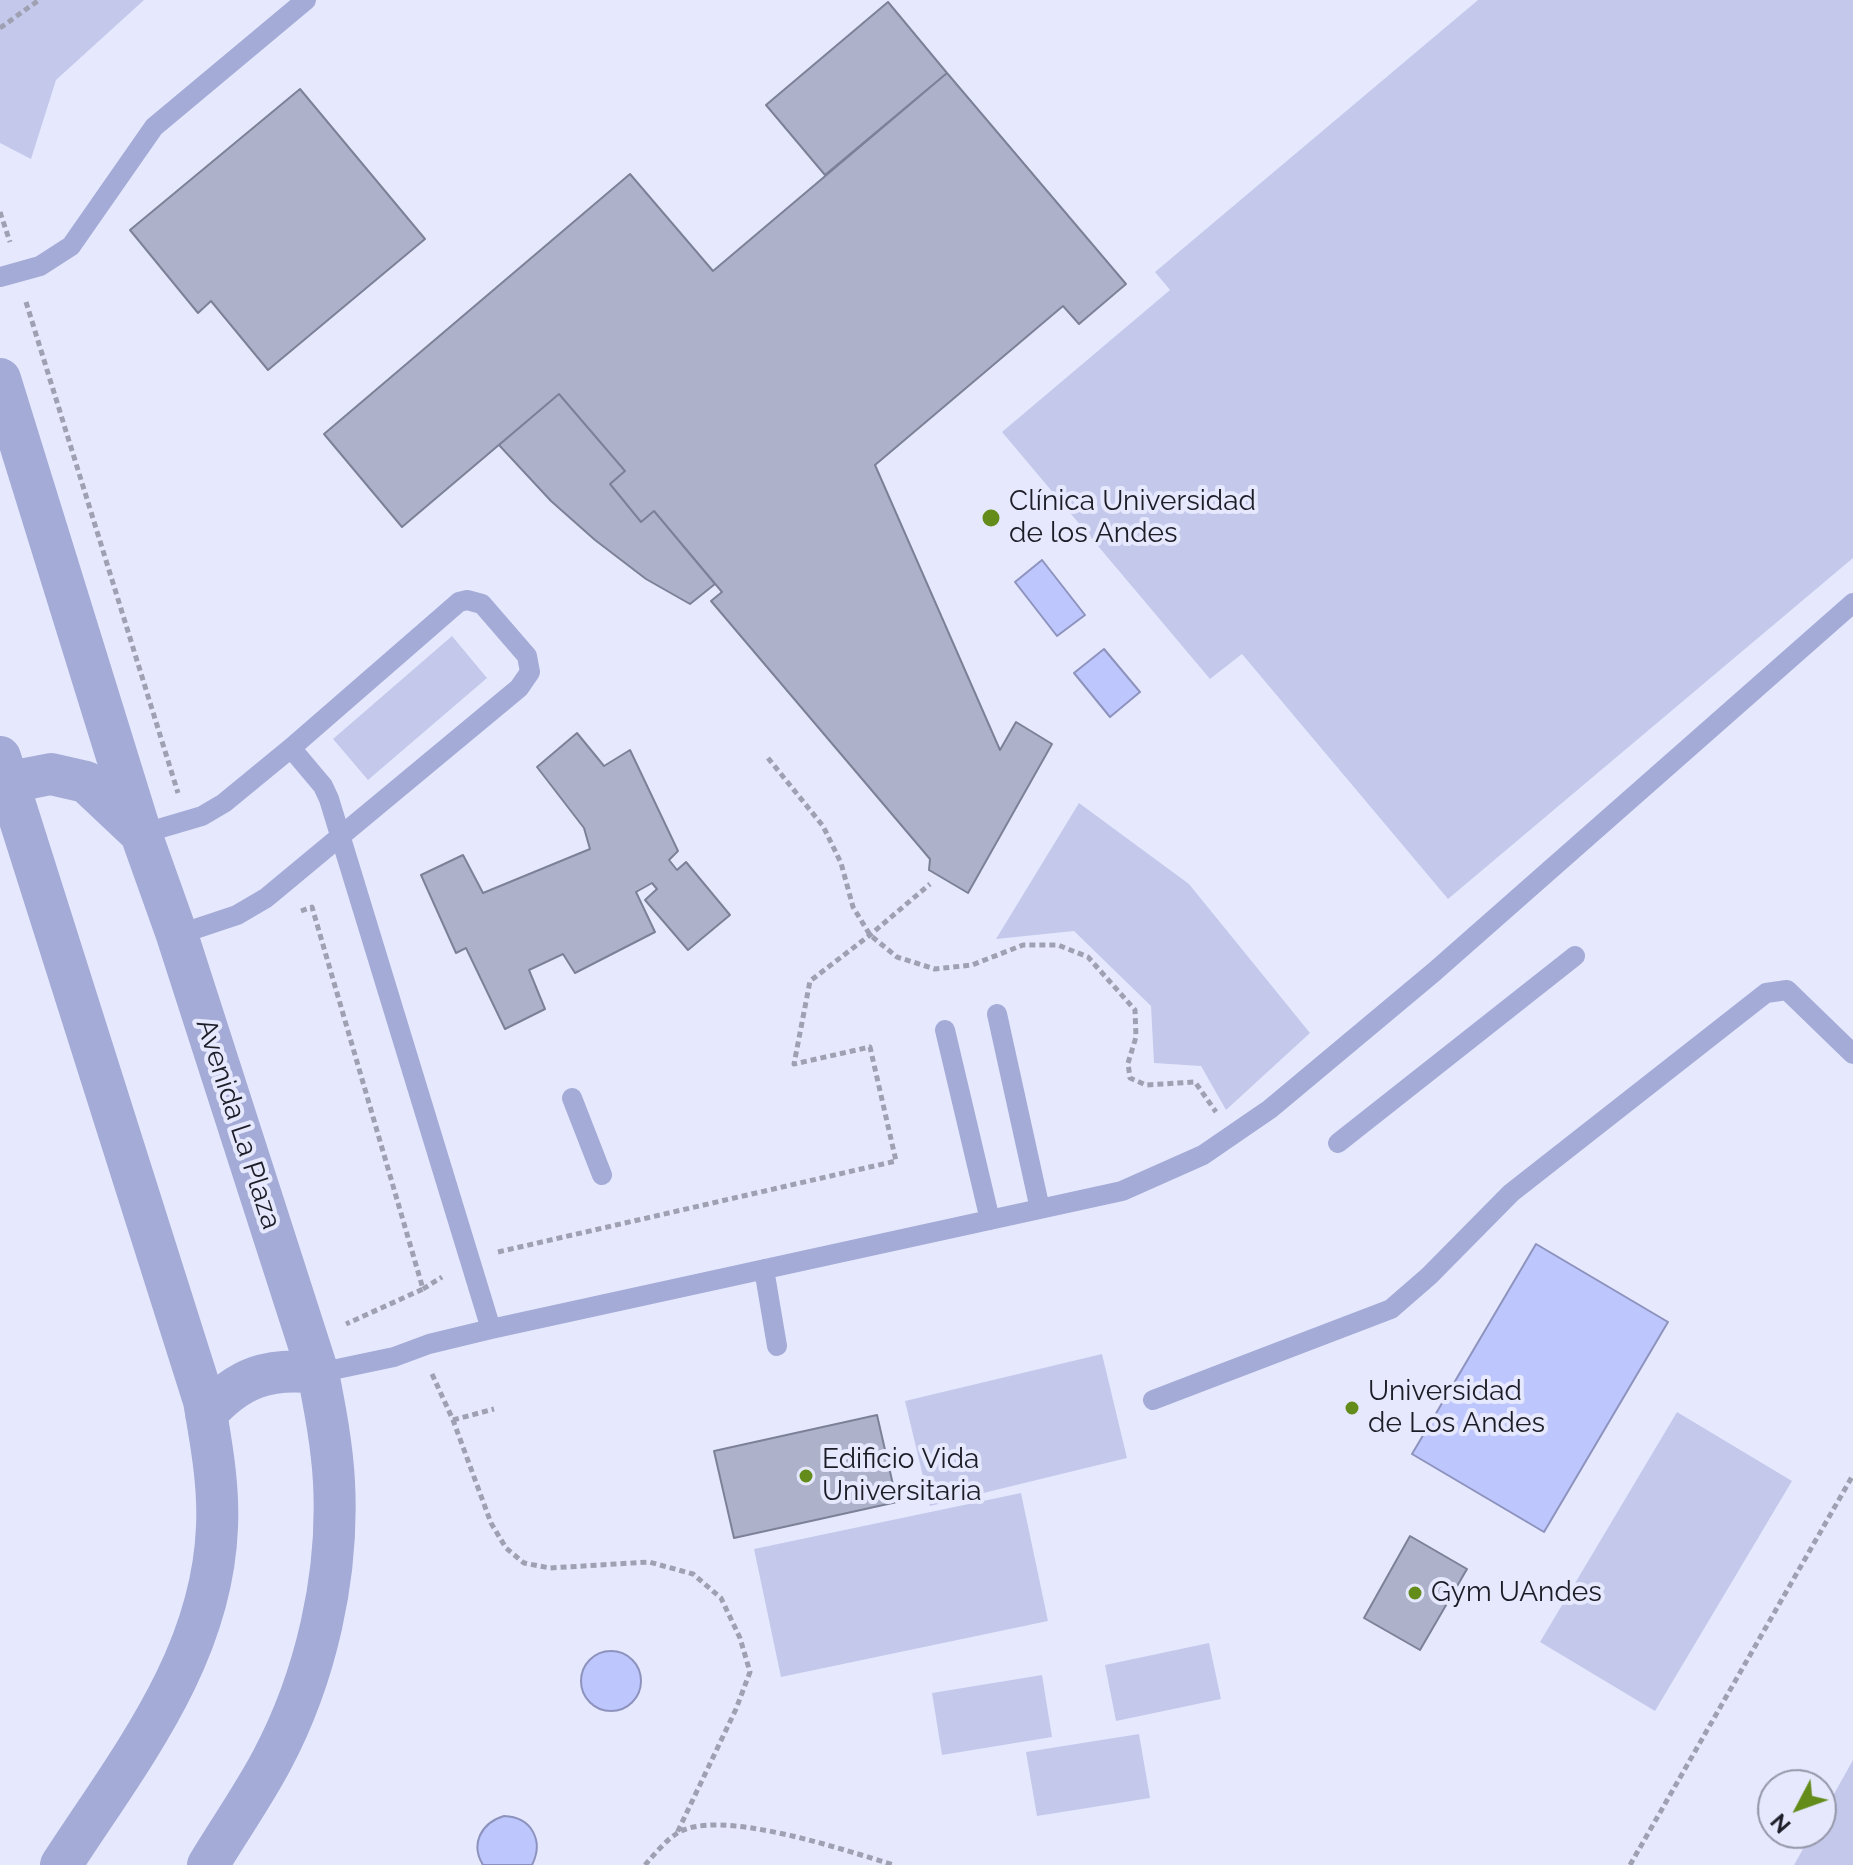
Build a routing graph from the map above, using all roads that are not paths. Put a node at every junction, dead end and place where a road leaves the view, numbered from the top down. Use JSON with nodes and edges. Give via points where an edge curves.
{"nodes":[{"id":1,"x":306,"y":0,"type":"edge"},
{"id":2,"x":8,"y":274,"type":"edge"},
{"id":3,"x":0,"y":379,"type":"edge"},
{"id":4,"x":1853,"y":603,"type":"edge"},
{"id":5,"x":291,"y":748,"type":"junction"},
{"id":6,"x":3,"y":774,"type":"edge"},
{"id":7,"x":141,"y":834,"type":"junction"},
{"id":8,"x":342,"y":836,"type":"junction"},
{"id":9,"x":13,"y":841,"type":"edge"},
{"id":10,"x":177,"y":935,"type":"junction"},
{"id":11,"x":1575,"y":956,"type":"dead end"},
{"id":12,"x":997,"y":1014,"type":"dead end"},
{"id":13,"x":945,"y":1030,"type":"dead end"},
{"id":14,"x":1853,"y":1054,"type":"edge"},
{"id":15,"x":572,"y":1098,"type":"dead end"},
{"id":16,"x":1338,"y":1143,"type":"dead end"},
{"id":17,"x":602,"y":1175,"type":"dead end"},
{"id":18,"x":1040,"y":1209,"type":"junction"},
{"id":19,"x":990,"y":1220,"type":"junction"},
{"id":20,"x":764,"y":1269,"type":"junction"},
{"id":21,"x":491,"y":1329,"type":"junction"},
{"id":22,"x":777,"y":1346,"type":"dead end"},
{"id":23,"x":318,"y":1373,"type":"junction"},
{"id":24,"x":1153,"y":1400,"type":"dead end"},
{"id":25,"x":206,"y":1414,"type":"junction"},
{"id":26,"x":61,"y":1865,"type":"edge"},
{"id":27,"x":208,"y":1865,"type":"edge"}],
"edges":[{"from":1,"to":2,"type":"lane","via":[[154,127],[71,246],[51,261]]},
{"from":3,"to":7,"type":"street","name":"Avenida La Plaza"},
{"from":4,"to":18,"type":"lane","via":[[1434,972],[1233,1136],[1130,1188]]},
{"from":5,"to":7,"type":"lane","via":[[202,816]]},
{"from":5,"to":8,"type":"lane","via":[[323,786]]},
{"from":5,"to":8,"type":"lane","via":[[459,602],[482,604],[527,656],[530,672],[519,688]]},
{"from":6,"to":7,"type":"street","via":[[51,774],[86,782]]},
{"from":6,"to":9,"type":"street"},
{"from":7,"to":10,"type":"street","name":"Avenida La Plaza"},
{"from":8,"to":10,"type":"lane","via":[[251,908]]},
{"from":8,"to":21,"type":"lane"},
{"from":9,"to":25,"type":"street"},
{"from":10,"to":23,"type":"street","name":"Avenida La Plaza"},
{"from":11,"to":16,"type":"lane"},
{"from":12,"to":18,"type":"lane"},
{"from":13,"to":19,"type":"lane"},
{"from":14,"to":24,"type":"lane","via":[[1787,990],[1766,993],[1511,1193],[1391,1309]]},
{"from":15,"to":17,"type":"lane"},
{"from":18,"to":19,"type":"lane"},
{"from":19,"to":20,"type":"lane"},
{"from":20,"to":21,"type":"lane"},
{"from":20,"to":22,"type":"lane"},
{"from":21,"to":23,"type":"lane"},
{"from":23,"to":25,"type":"street","via":[[293,1370],[244,1381]]},
{"from":23,"to":27,"type":"street","name":"Avenida La Plaza","via":[[334,1483],[327,1595],[315,1649],[272,1760]]},
{"from":25,"to":26,"type":"street","via":[[217,1528],[204,1613],[168,1700]]}]}
